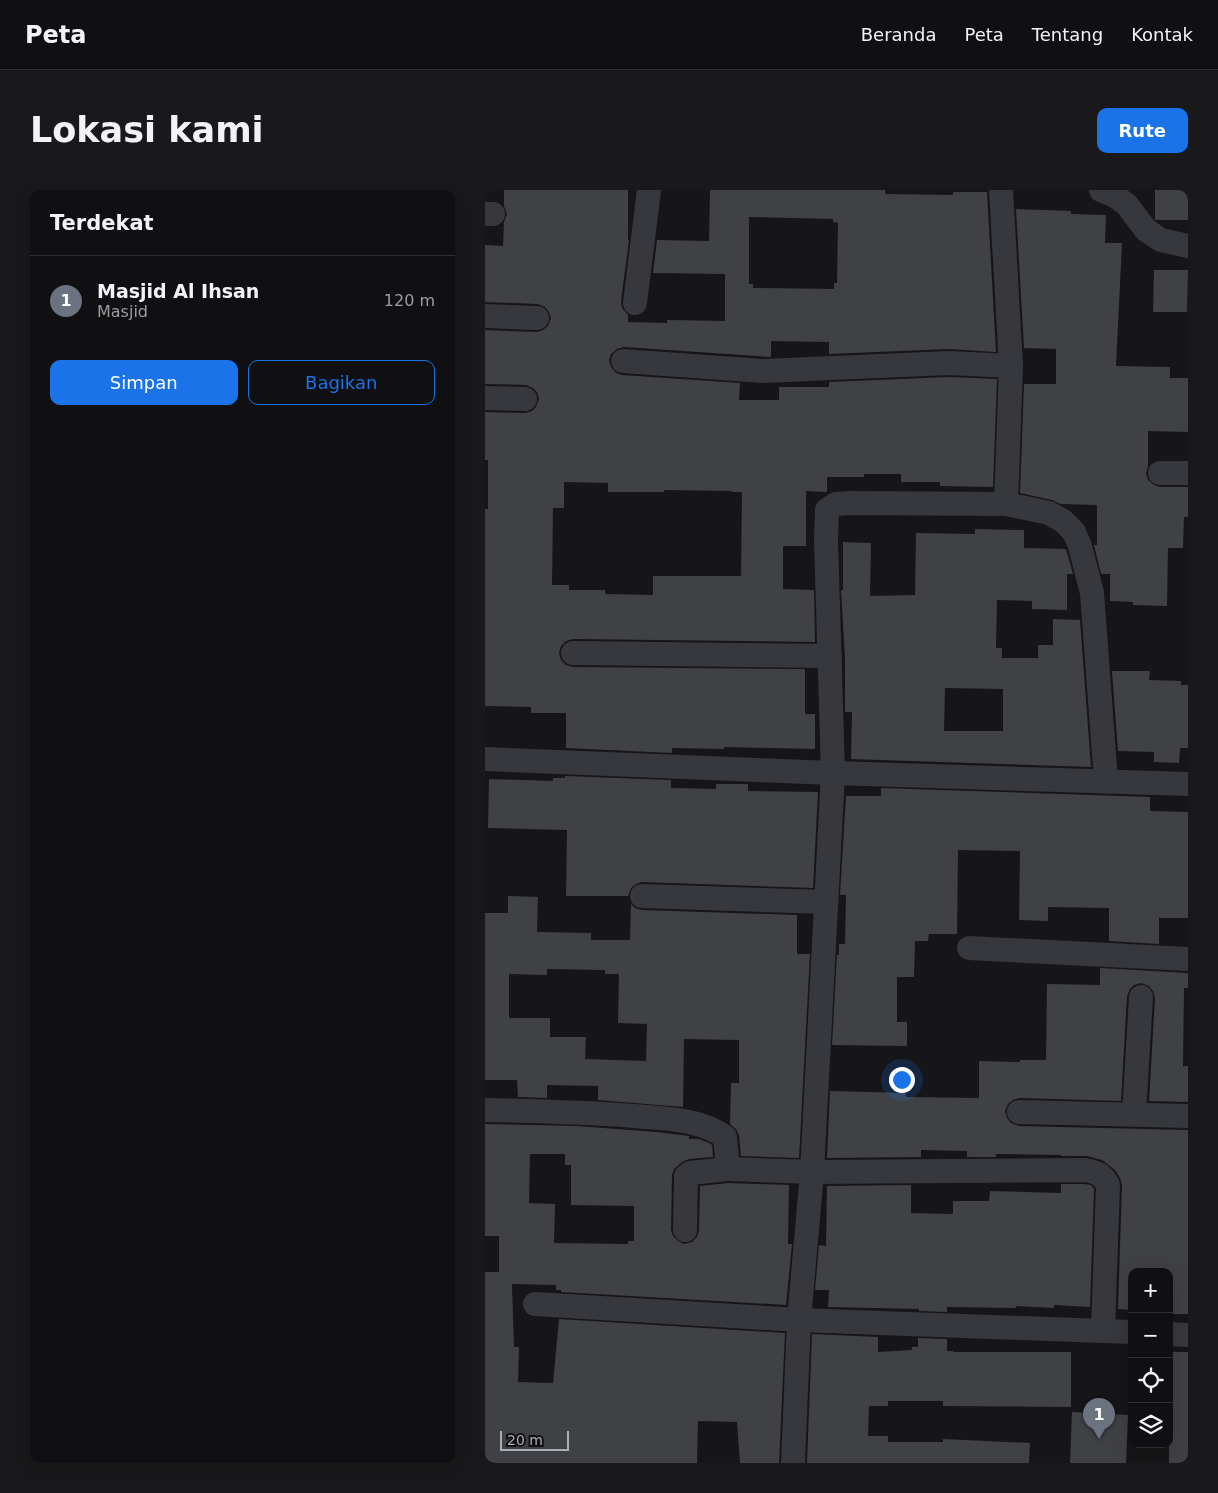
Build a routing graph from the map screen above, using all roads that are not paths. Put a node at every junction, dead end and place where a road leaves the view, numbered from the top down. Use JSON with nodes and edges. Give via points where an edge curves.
{"nodes":[{"id":1,"x":649,"y":190,"type":"edge"},
{"id":2,"x":1001,"y":190,"type":"edge"},
{"id":3,"x":1101,"y":190,"type":"edge"},
{"id":4,"x":1188,"y":246,"type":"edge"},
{"id":5,"x":635,"y":303,"type":"dead end"},
{"id":6,"x":485,"y":316,"type":"edge"},
{"id":7,"x":537,"y":318,"type":"dead end"},
{"id":8,"x":623,"y":361,"type":"dead end"},
{"id":9,"x":1011,"y":366,"type":"junction"},
{"id":10,"x":485,"y":398,"type":"edge"},
{"id":11,"x":525,"y":399,"type":"dead end"},
{"id":12,"x":1160,"y":473,"type":"dead end"},
{"id":13,"x":1188,"y":473,"type":"edge"},
{"id":14,"x":1006,"y":504,"type":"junction"},
{"id":15,"x":573,"y":653,"type":"dead end"},
{"id":16,"x":830,"y":656,"type":"junction"},
{"id":17,"x":485,"y":759,"type":"edge"},
{"id":18,"x":833,"y":774,"type":"junction"},
{"id":19,"x":1106,"y":781,"type":"junction"},
{"id":20,"x":1188,"y":784,"type":"edge"},
{"id":21,"x":642,"y":896,"type":"dead end"},
{"id":22,"x":826,"y":902,"type":"junction"},
{"id":23,"x":969,"y":948,"type":"dead end"},
{"id":24,"x":1188,"y":959,"type":"edge"},
{"id":25,"x":1141,"y":997,"type":"dead end"},
{"id":26,"x":485,"y":1110,"type":"edge"},
{"id":27,"x":1019,"y":1112,"type":"dead end"},
{"id":28,"x":1134,"y":1114,"type":"junction"},
{"id":29,"x":1188,"y":1116,"type":"edge"},
{"id":30,"x":728,"y":1169,"type":"junction"},
{"id":31,"x":812,"y":1172,"type":"junction"},
{"id":32,"x":685,"y":1230,"type":"dead end"},
{"id":33,"x":535,"y":1304,"type":"dead end"},
{"id":34,"x":799,"y":1320,"type":"junction"},
{"id":35,"x":1103,"y":1331,"type":"junction"},
{"id":36,"x":1128,"y":1332,"type":"edge"},
{"id":37,"x":1173,"y":1334,"type":"edge"},
{"id":38,"x":1188,"y":1335,"type":"edge"},
{"id":39,"x":793,"y":1463,"type":"edge"}],
"edges":[{"from":1,"to":5,"type":"street"},
{"from":2,"to":9,"type":"street"},
{"from":3,"to":4,"type":"street","via":[[1127,205],[1147,230],[1161,240]]},
{"from":6,"to":7,"type":"street"},
{"from":8,"to":9,"type":"street","via":[[763,371],[949,363]]},
{"from":9,"to":14,"type":"street"},
{"from":10,"to":11,"type":"street"},
{"from":12,"to":13,"type":"street"},
{"from":14,"to":16,"type":"street","via":[[851,503],[836,504],[827,510]]},
{"from":14,"to":19,"type":"street","via":[[1049,513],[1074,532],[1080,546],[1092,593]]},
{"from":15,"to":16,"type":"street"},
{"from":16,"to":18,"type":"street"},
{"from":17,"to":18,"type":"street"},
{"from":18,"to":19,"type":"street"},
{"from":18,"to":22,"type":"street"},
{"from":19,"to":20,"type":"street"},
{"from":21,"to":22,"type":"street"},
{"from":22,"to":31,"type":"street"},
{"from":23,"to":24,"type":"street"},
{"from":25,"to":28,"type":"street"},
{"from":26,"to":30,"type":"street","via":[[583,1112],[685,1121],[715,1129],[725,1137]]},
{"from":27,"to":28,"type":"street"},
{"from":28,"to":29,"type":"street"},
{"from":30,"to":31,"type":"street"},
{"from":30,"to":32,"type":"street","via":[[690,1172],[686,1176]]},
{"from":31,"to":34,"type":"street"},
{"from":31,"to":35,"type":"street","via":[[1094,1171],[1103,1176],[1108,1185]]},
{"from":33,"to":34,"type":"street"},
{"from":34,"to":35,"type":"street"},
{"from":34,"to":39,"type":"street"},
{"from":35,"to":36,"type":"street"},
{"from":37,"to":38,"type":"street"}]}
